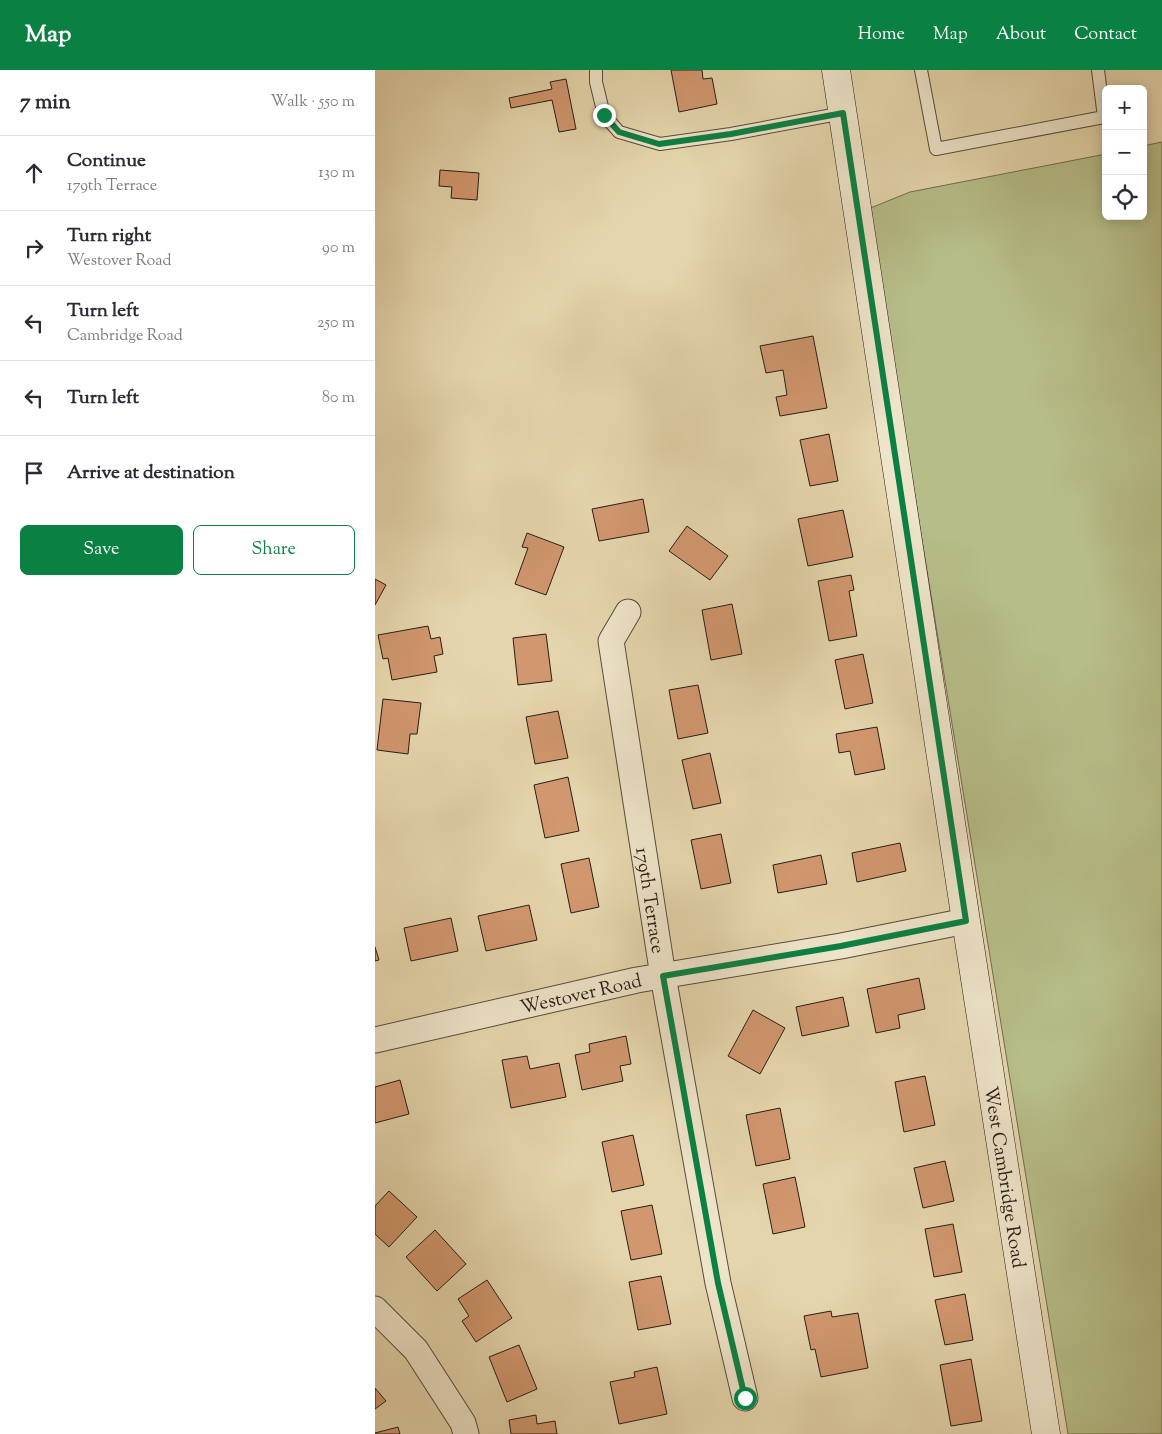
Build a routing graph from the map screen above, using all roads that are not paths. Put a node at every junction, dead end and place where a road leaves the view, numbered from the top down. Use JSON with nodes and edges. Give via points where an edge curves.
{"nodes":[{"id":1,"x":596,"y":70,"type":"edge"},
{"id":2,"x":836,"y":70,"type":"edge"},
{"id":3,"x":921,"y":70,"type":"edge"},
{"id":4,"x":1098,"y":70,"type":"edge"},
{"id":5,"x":843,"y":113,"type":"junction"},
{"id":6,"x":628,"y":612,"type":"dead end"},
{"id":7,"x":966,"y":921,"type":"junction"},
{"id":8,"x":663,"y":976,"type":"junction"},
{"id":9,"x":375,"y":1040,"type":"edge"},
{"id":10,"x":375,"y":1309,"type":"edge"},
{"id":11,"x":745,"y":1398,"type":"dead end"},
{"id":12,"x":467,"y":1434,"type":"edge"},
{"id":13,"x":1046,"y":1434,"type":"edge"}],
"edges":[{"from":1,"to":5,"type":"lane","via":[[604,115],[619,132],[659,144]]},
{"from":2,"to":5,"type":"street","name":"West Cambridge Road"},
{"from":3,"to":4,"type":"lane","via":[[936,148],[1104,117]]},
{"from":5,"to":7,"type":"street","name":"West Cambridge Road"},
{"from":6,"to":8,"type":"street","name":"179th Terrace","via":[[611,642]]},
{"from":7,"to":8,"type":"street","name":"Westover Road"},
{"from":7,"to":13,"type":"street","name":"West Cambridge Road"},
{"from":8,"to":9,"type":"street","name":"Westover Road"},
{"from":8,"to":11,"type":"street","name":"179th Terrace","via":[[718,1283]]},
{"from":10,"to":12,"type":"street","via":[[416,1350]]}]}
